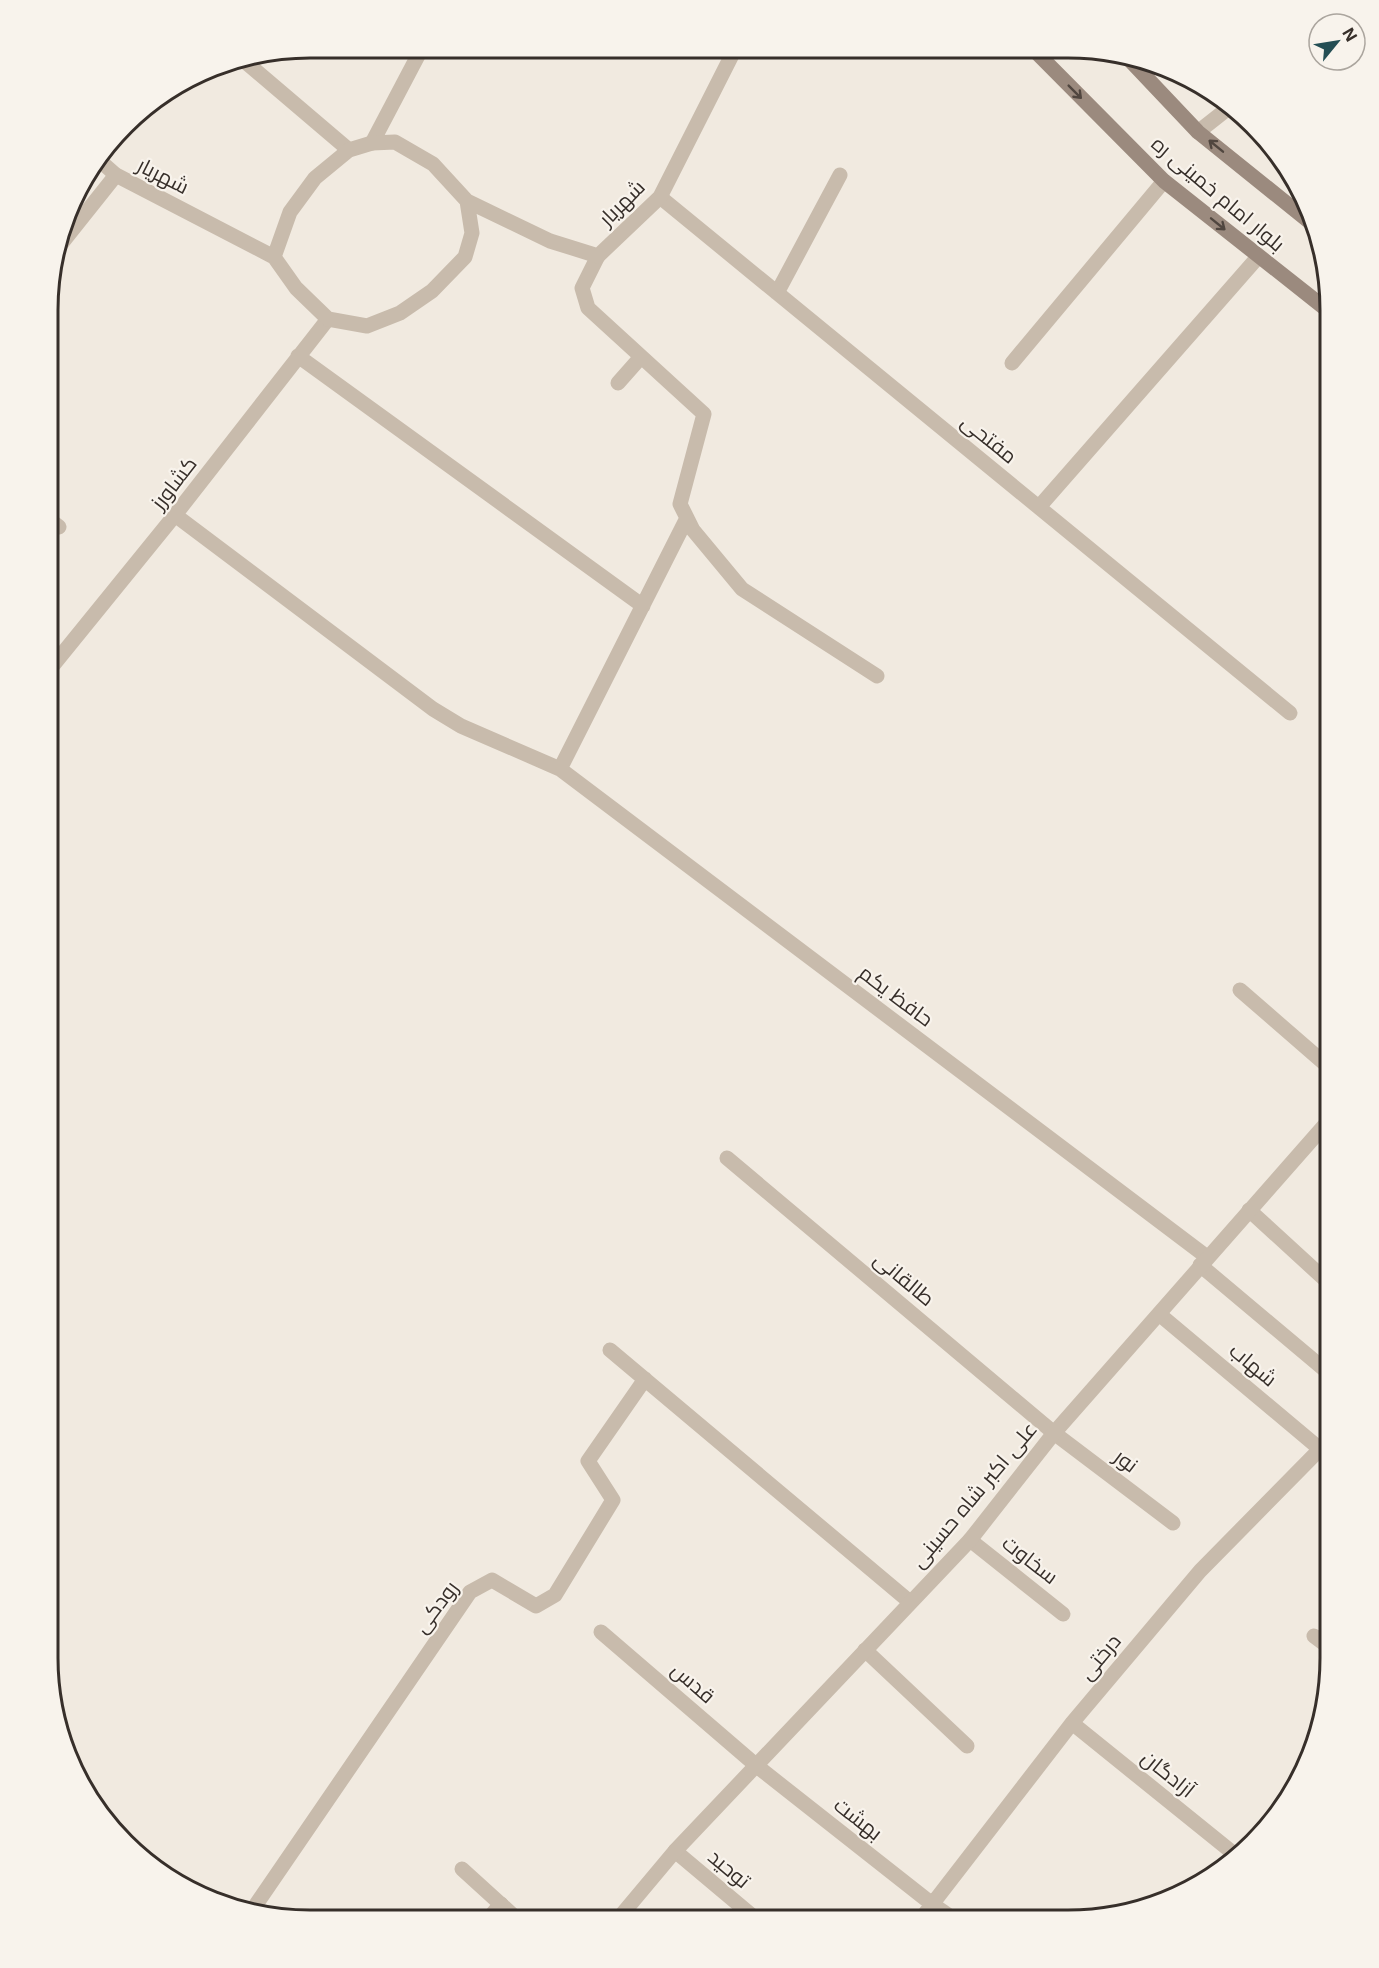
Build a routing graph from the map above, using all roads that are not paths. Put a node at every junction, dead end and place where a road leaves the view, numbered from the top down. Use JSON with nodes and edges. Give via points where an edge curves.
{"nodes":[{"id":1,"x":417,"y":58,"type":"edge"},
{"id":2,"x":730,"y":58,"type":"edge"},
{"id":3,"x":1042,"y":58,"type":"edge"},
{"id":4,"x":250,"y":66,"type":"edge"},
{"id":5,"x":1137,"y":68,"type":"edge"},
{"id":6,"x":1224,"y":112,"type":"edge"},
{"id":7,"x":1198,"y":132,"type":"junction"},
{"id":8,"x":372,"y":143,"type":"junction"},
{"id":9,"x":349,"y":150,"type":"junction"},
{"id":10,"x":105,"y":165,"type":"edge"},
{"id":11,"x":116,"y":175,"type":"junction"},
{"id":12,"x":840,"y":175,"type":"dead end"},
{"id":13,"x":1164,"y":181,"type":"junction"},
{"id":14,"x":660,"y":197,"type":"junction"},
{"id":15,"x":467,"y":201,"type":"junction"},
{"id":16,"x":1302,"y":215,"type":"edge"},
{"id":17,"x":73,"y":228,"type":"edge"},
{"id":18,"x":598,"y":256,"type":"junction"},
{"id":19,"x":274,"y":257,"type":"junction"},
{"id":20,"x":1258,"y":257,"type":"junction"},
{"id":21,"x":777,"y":293,"type":"junction"},
{"id":22,"x":1320,"y":305,"type":"edge"},
{"id":23,"x":328,"y":319,"type":"junction"},
{"id":24,"x":298,"y":356,"type":"junction"},
{"id":25,"x":641,"y":357,"type":"junction"},
{"id":26,"x":1012,"y":363,"type":"dead end"},
{"id":27,"x":618,"y":383,"type":"dead end"},
{"id":28,"x":1039,"y":507,"type":"junction"},
{"id":29,"x":175,"y":515,"type":"junction"},
{"id":30,"x":687,"y":519,"type":"junction"},
{"id":31,"x":643,"y":606,"type":"junction"},
{"id":32,"x":58,"y":659,"type":"edge"},
{"id":33,"x":877,"y":676,"type":"dead end"},
{"id":34,"x":1290,"y":713,"type":"dead end"},
{"id":35,"x":560,"y":769,"type":"junction"},
{"id":36,"x":1240,"y":990,"type":"dead end"},
{"id":37,"x":1320,"y":1059,"type":"edge"},
{"id":38,"x":1320,"y":1130,"type":"edge"},
{"id":39,"x":727,"y":1158,"type":"dead end"},
{"id":40,"x":1249,"y":1210,"type":"junction"},
{"id":41,"x":1204,"y":1261,"type":"junction"},
{"id":42,"x":1320,"y":1275,"type":"edge"},
{"id":43,"x":1159,"y":1314,"type":"junction"},
{"id":44,"x":610,"y":1350,"type":"dead end"},
{"id":45,"x":1320,"y":1366,"type":"edge"},
{"id":46,"x":645,"y":1379,"type":"junction"},
{"id":47,"x":1054,"y":1433,"type":"junction"},
{"id":48,"x":1320,"y":1439,"type":"edge"},
{"id":49,"x":1320,"y":1448,"type":"edge"},
{"id":50,"x":1173,"y":1523,"type":"dead end"},
{"id":51,"x":970,"y":1540,"type":"junction"},
{"id":52,"x":910,"y":1602,"type":"junction"},
{"id":53,"x":1064,"y":1614,"type":"dead end"},
{"id":54,"x":601,"y":1632,"type":"dead end"},
{"id":55,"x":1314,"y":1635,"type":"dead end"},
{"id":56,"x":1320,"y":1640,"type":"edge"},
{"id":57,"x":865,"y":1650,"type":"junction"},
{"id":58,"x":1072,"y":1723,"type":"junction"},
{"id":59,"x":966,"y":1746,"type":"dead end"},
{"id":60,"x":758,"y":1767,"type":"junction"},
{"id":61,"x":675,"y":1851,"type":"junction"},
{"id":62,"x":1230,"y":1851,"type":"edge"},
{"id":63,"x":462,"y":1869,"type":"dead end"},
{"id":64,"x":257,"y":1904,"type":"edge"},
{"id":65,"x":501,"y":1904,"type":"junction"},
{"id":66,"x":932,"y":1904,"type":"junction"},
{"id":67,"x":496,"y":1910,"type":"edge"},
{"id":68,"x":507,"y":1910,"type":"edge"},
{"id":69,"x":626,"y":1910,"type":"edge"},
{"id":70,"x":745,"y":1910,"type":"edge"},
{"id":71,"x":928,"y":1910,"type":"edge"},
{"id":72,"x":941,"y":1910,"type":"edge"}],
"edges":[{"from":1,"to":8,"type":"street"},
{"from":2,"to":14,"type":"street","name":"شهریار"},
{"from":3,"to":13,"type":"main road","name":"بلوار امام خمینی ره","one_way":true},
{"from":4,"to":9,"type":"street"},
{"from":5,"to":7,"type":"main road","name":"بلوار امام خمینی ره"},
{"from":6,"to":7,"type":"street"},
{"from":16,"to":7,"type":"main road","name":"بلوار امام خمینی ره","one_way":true},
{"from":8,"to":9,"type":"street"},
{"from":8,"to":15,"type":"street","via":[[395,142],[433,164]]},
{"from":9,"to":19,"type":"street","via":[[315,178],[290,212]]},
{"from":10,"to":11,"type":"street","name":"شهریار"},
{"from":11,"to":17,"type":"street"},
{"from":11,"to":19,"type":"street","name":"شهریار"},
{"from":12,"to":21,"type":"street"},
{"from":13,"to":20,"type":"main road","name":"بلوار امام خمینی ره","one_way":true},
{"from":13,"to":26,"type":"street"},
{"from":14,"to":18,"type":"street","name":"شهریار"},
{"from":14,"to":21,"type":"street","name":"مفتحی"},
{"from":15,"to":18,"type":"street","name":"شهریار","via":[[550,241]]},
{"from":15,"to":23,"type":"street","via":[[472,233],[465,257],[432,291],[400,313],[367,326]]},
{"from":18,"to":25,"type":"street","via":[[582,288],[588,308]]},
{"from":19,"to":23,"type":"street","via":[[296,288]]},
{"from":20,"to":22,"type":"main road","name":"بلوار امام خمینی ره"},
{"from":20,"to":28,"type":"street"},
{"from":21,"to":28,"type":"street","name":"مفتحی"},
{"from":23,"to":24,"type":"street","name":"کشاورز"},
{"from":24,"to":29,"type":"street","name":"کشاورز"},
{"from":24,"to":31,"type":"street"},
{"from":25,"to":27,"type":"street"},
{"from":25,"to":30,"type":"street","via":[[704,414],[680,504]]},
{"from":28,"to":34,"type":"street","name":"مفتحی"},
{"from":29,"to":32,"type":"street","name":"کشاورز"},
{"from":29,"to":35,"type":"street","name":"حافظ یکم","via":[[433,709],[461,726]]},
{"from":30,"to":31,"type":"street"},
{"from":30,"to":33,"type":"street","via":[[742,589]]},
{"from":31,"to":35,"type":"street"},
{"from":35,"to":41,"type":"street","name":"حافظ یکم"},
{"from":36,"to":37,"type":"street"},
{"from":38,"to":40,"type":"street","name":"علی اکبر شاه حسینی"},
{"from":39,"to":47,"type":"street","name":"طالقانی"},
{"from":40,"to":41,"type":"street","name":"علی اکبر شاه حسینی"},
{"from":40,"to":42,"type":"street"},
{"from":41,"to":43,"type":"street","name":"علی اکبر شاه حسینی"},
{"from":41,"to":45,"type":"street","name":"حافظ یکم"},
{"from":43,"to":47,"type":"street","name":"علی اکبر شاه حسینی"},
{"from":43,"to":48,"type":"street","name":"شهاب"},
{"from":44,"to":46,"type":"street"},
{"from":46,"to":52,"type":"street"},
{"from":46,"to":64,"type":"street","name":"رودکی","via":[[588,1461],[613,1500],[555,1595],[536,1606],[492,1580],[470,1592]]},
{"from":47,"to":50,"type":"street","name":"نور"},
{"from":47,"to":51,"type":"street","name":"علی اکبر شاه حسینی"},
{"from":49,"to":58,"type":"street","name":"درختی","via":[[1200,1571]]},
{"from":51,"to":52,"type":"street","name":"علی اکبر شاه حسینی"},
{"from":51,"to":53,"type":"street","name":"سخاوت"},
{"from":52,"to":57,"type":"street","name":"علی اکبر شاه حسینی"},
{"from":54,"to":60,"type":"street","name":"قدس"},
{"from":55,"to":56,"type":"street"},
{"from":57,"to":59,"type":"street"},
{"from":57,"to":60,"type":"street","name":"علی اکبر شاه حسینی"},
{"from":58,"to":62,"type":"street","name":"آزادگان"},
{"from":58,"to":66,"type":"street","name":"درختی"},
{"from":60,"to":61,"type":"street","name":"علی اکبر شاه حسینی"},
{"from":60,"to":66,"type":"street","name":"بهشت"},
{"from":61,"to":69,"type":"street","name":"علی اکبر شاه حسینی"},
{"from":61,"to":70,"type":"street","name":"توحید"},
{"from":63,"to":65,"type":"street"},
{"from":65,"to":67,"type":"street"},
{"from":65,"to":68,"type":"street"},
{"from":66,"to":71,"type":"street","name":"درختی"},
{"from":66,"to":72,"type":"street","name":"بهشت"}]}
